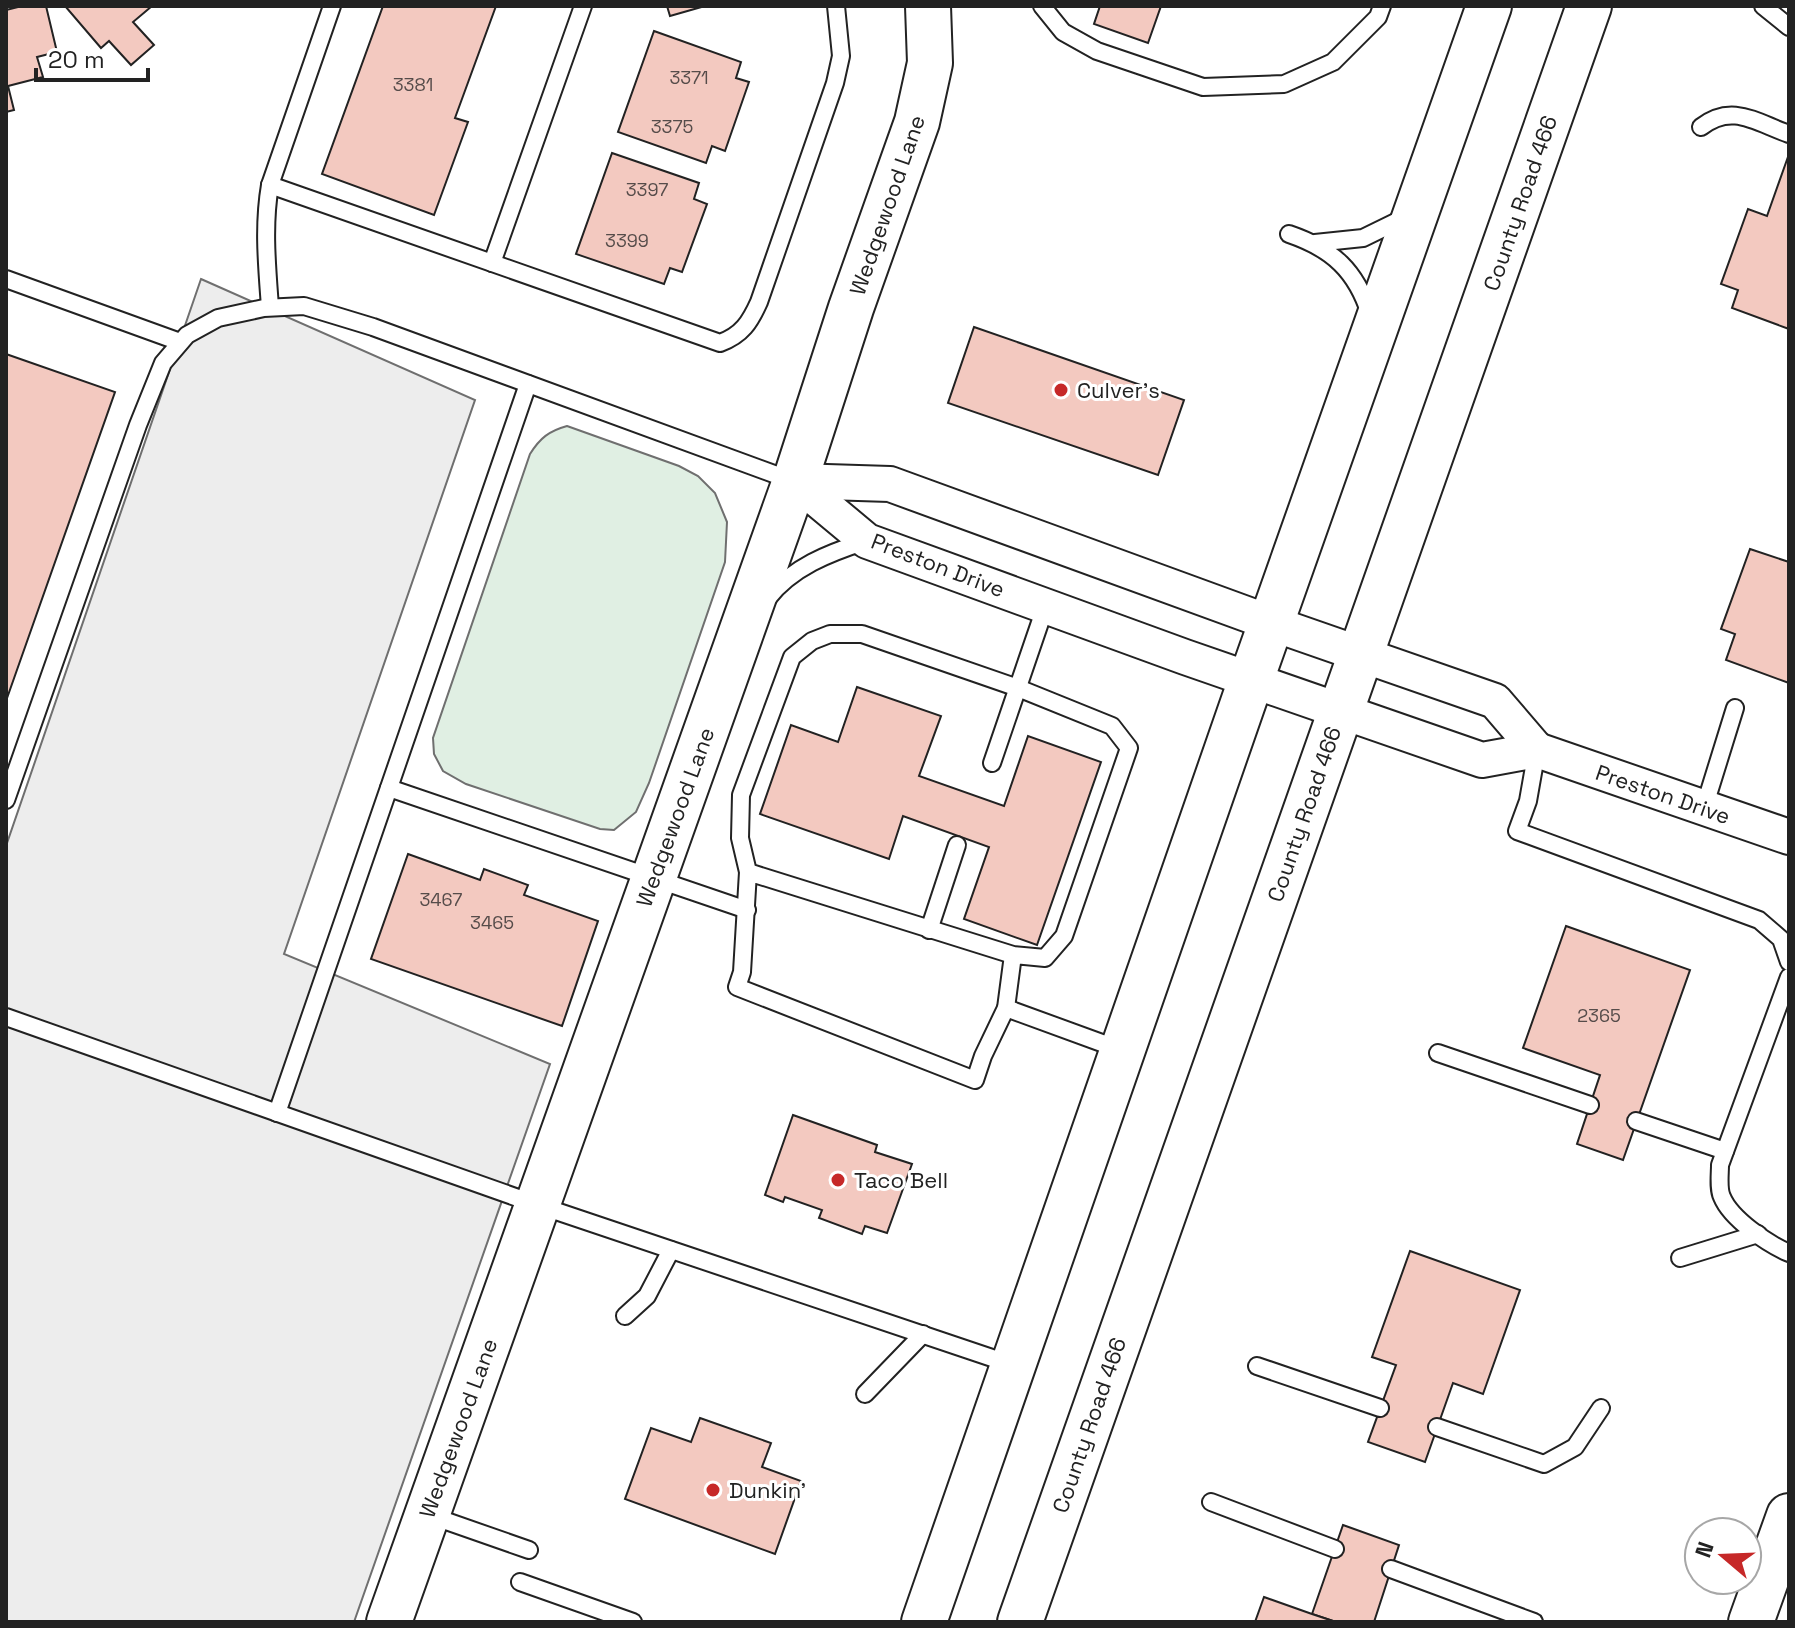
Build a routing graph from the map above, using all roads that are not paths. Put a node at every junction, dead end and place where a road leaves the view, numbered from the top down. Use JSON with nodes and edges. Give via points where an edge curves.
{"nodes":[{"id":1,"x":332,"y":6,"type":"edge"},
{"id":2,"x":583,"y":6,"type":"edge"},
{"id":3,"x":836,"y":6,"type":"edge"},
{"id":4,"x":928,"y":6,"type":"edge"},
{"id":5,"x":1042,"y":6,"type":"edge"},
{"id":6,"x":1382,"y":6,"type":"edge"},
{"id":7,"x":1489,"y":6,"type":"edge"},
{"id":8,"x":1589,"y":6,"type":"edge"},
{"id":9,"x":1763,"y":6,"type":"edge"},
{"id":10,"x":1789,"y":27,"type":"edge"},
{"id":11,"x":1701,"y":127,"type":"dead end"},
{"id":12,"x":1789,"y":134,"type":"edge"},
{"id":13,"x":270,"y":185,"type":"junction"},
{"id":14,"x":1418,"y":212,"type":"junction"},
{"id":15,"x":1289,"y":234,"type":"dead end"},
{"id":16,"x":1315,"y":243,"type":"junction"},
{"id":17,"x":492,"y":263,"type":"junction"},
{"id":18,"x":6,"y":279,"type":"edge"},
{"id":19,"x":270,"y":307,"type":"junction"},
{"id":20,"x":1376,"y":331,"type":"junction"},
{"id":21,"x":180,"y":342,"type":"junction"},
{"id":22,"x":528,"y":384,"type":"junction"},
{"id":23,"x":795,"y":481,"type":"junction"},
{"id":24,"x":867,"y":541,"type":"junction"},
{"id":25,"x":1046,"y":605,"type":"junction"},
{"id":26,"x":1271,"y":623,"type":"junction"},
{"id":27,"x":1360,"y":655,"type":"junction"},
{"id":28,"x":731,"y":658,"type":"junction"},
{"id":29,"x":1251,"y":680,"type":"junction"},
{"id":30,"x":1018,"y":688,"type":"junction"},
{"id":31,"x":1735,"y":708,"type":"dead end"},
{"id":32,"x":1340,"y":711,"type":"junction"},
{"id":33,"x":1537,"y":750,"type":"junction"},
{"id":34,"x":992,"y":763,"type":"dead end"},
{"id":35,"x":389,"y":788,"type":"junction"},
{"id":36,"x":6,"y":800,"type":"edge"},
{"id":37,"x":1704,"y":808,"type":"junction"},
{"id":38,"x":1789,"y":837,"type":"edge"},
{"id":39,"x":957,"y":845,"type":"dead end"},
{"id":40,"x":748,"y":872,"type":"junction"},
{"id":41,"x":653,"y":878,"type":"junction"},
{"id":42,"x":747,"y":910,"type":"junction"},
{"id":43,"x":929,"y":930,"type":"junction"},
{"id":44,"x":1013,"y":955,"type":"junction"},
{"id":45,"x":1789,"y":962,"type":"edge"},
{"id":46,"x":1789,"y":977,"type":"edge"},
{"id":47,"x":1006,"y":1008,"type":"junction"},
{"id":48,"x":6,"y":1017,"type":"edge"},
{"id":49,"x":1123,"y":1051,"type":"junction"},
{"id":50,"x":1438,"y":1053,"type":"dead end"},
{"id":51,"x":1590,"y":1105,"type":"dead end"},
{"id":52,"x":277,"y":1113,"type":"junction"},
{"id":53,"x":1636,"y":1121,"type":"dead end"},
{"id":54,"x":1725,"y":1151,"type":"junction"},
{"id":55,"x":538,"y":1205,"type":"junction"},
{"id":56,"x":1758,"y":1234,"type":"junction"},
{"id":57,"x":671,"y":1250,"type":"junction"},
{"id":58,"x":1789,"y":1253,"type":"edge"},
{"id":59,"x":1680,"y":1258,"type":"dead end"},
{"id":60,"x":625,"y":1316,"type":"dead end"},
{"id":61,"x":923,"y":1334,"type":"junction"},
{"id":62,"x":1014,"y":1365,"type":"junction"},
{"id":63,"x":1257,"y":1366,"type":"dead end"},
{"id":64,"x":865,"y":1394,"type":"dead end"},
{"id":65,"x":1380,"y":1408,"type":"dead end"},
{"id":66,"x":1601,"y":1408,"type":"dead end"},
{"id":67,"x":1437,"y":1427,"type":"dead end"},
{"id":68,"x":1211,"y":1502,"type":"dead end"},
{"id":69,"x":427,"y":1514,"type":"junction"},
{"id":70,"x":1789,"y":1516,"type":"edge"},
{"id":71,"x":1335,"y":1549,"type":"dead end"},
{"id":72,"x":529,"y":1550,"type":"dead end"},
{"id":73,"x":1391,"y":1569,"type":"dead end"},
{"id":74,"x":520,"y":1582,"type":"dead end"},
{"id":75,"x":389,"y":1622,"type":"edge"},
{"id":76,"x":633,"y":1622,"type":"edge"},
{"id":77,"x":924,"y":1622,"type":"edge"},
{"id":78,"x":1020,"y":1622,"type":"edge"},
{"id":79,"x":1534,"y":1622,"type":"edge"},
{"id":80,"x":1751,"y":1622,"type":"edge"}],
"edges":[{"from":1,"to":13,"type":"lane"},
{"from":2,"to":17,"type":"lane"},
{"from":3,"to":17,"type":"lane","via":[[841,56],[835,83],[759,302],[749,324],[735,337],[720,343],[698,337]]},
{"from":4,"to":23,"type":"main road","name":"Wedgewood Lane","via":[[930,63],[917,122]]},
{"from":5,"to":6,"type":"lane","via":[[1063,32],[1097,51],[1203,87],[1284,84],[1333,62],[1378,17]]},
{"from":7,"to":14,"type":"main road"},
{"from":8,"to":27,"type":"main road","name":"County Road 466"},
{"from":9,"to":10,"type":"lane"},
{"from":11,"to":12,"type":"lane","via":[[1715,116],[1731,113]]},
{"from":13,"to":17,"type":"lane"},
{"from":13,"to":19,"type":"lane"},
{"from":14,"to":16,"type":"lane","via":[[1363,238]]},
{"from":14,"to":20,"type":"main road"},
{"from":15,"to":16,"type":"lane"},
{"from":16,"to":20,"type":"lane","via":[[1344,265],[1362,288]]},
{"from":18,"to":21,"type":"lane"},
{"from":19,"to":21,"type":"lane","via":[[218,318]]},
{"from":19,"to":22,"type":"lane","via":[[304,306]]},
{"from":20,"to":26,"type":"main road"},
{"from":21,"to":36,"type":"lane","via":[[163,363],[138,425]]},
{"from":22,"to":23,"type":"lane"},
{"from":22,"to":35,"type":"lane"},
{"from":23,"to":24,"type":"street","name":"Preston Drive"},
{"from":23,"to":26,"type":"street","via":[[890,484]]},
{"from":23,"to":28,"type":"main road","name":"Wedgewood Lane"},
{"from":24,"to":25,"type":"street","name":"Preston Drive"},
{"from":24,"to":28,"type":"lane","via":[[796,571],[769,595]]},
{"from":25,"to":29,"type":"street","name":"Preston Drive"},
{"from":25,"to":30,"type":"lane"},
{"from":26,"to":27,"type":"street"},
{"from":26,"to":29,"type":"main road"},
{"from":27,"to":32,"type":"main road","name":"County Road 466"},
{"from":27,"to":33,"type":"street","via":[[1495,701]]},
{"from":28,"to":41,"type":"main road","name":"Wedgewood Lane"},
{"from":29,"to":32,"type":"street","name":"Preston Drive"},
{"from":29,"to":49,"type":"main road"},
{"from":30,"to":34,"type":"lane"},
{"from":30,"to":40,"type":"lane","via":[[862,634],[830,634],[812,641],[792,657],[741,795],[740,838]]},
{"from":30,"to":44,"type":"lane","via":[[1112,726],[1129,748],[1064,936],[1045,958]]},
{"from":31,"to":37,"type":"lane"},
{"from":32,"to":33,"type":"street","name":"Preston Drive","via":[[1482,760]]},
{"from":32,"to":78,"type":"main road","name":"County Road 466"},
{"from":33,"to":37,"type":"street","name":"Preston Drive"},
{"from":33,"to":45,"type":"lane","via":[[1517,831],[1759,920],[1781,939]]},
{"from":35,"to":41,"type":"lane"},
{"from":35,"to":52,"type":"lane"},
{"from":37,"to":38,"type":"street","name":"Preston Drive"},
{"from":39,"to":43,"type":"lane"},
{"from":40,"to":42,"type":"lane"},
{"from":40,"to":43,"type":"lane"},
{"from":41,"to":42,"type":"lane"},
{"from":41,"to":55,"type":"main road","name":"Wedgewood Lane"},
{"from":42,"to":47,"type":"lane","via":[[737,987],[975,1080]]},
{"from":43,"to":44,"type":"lane"},
{"from":44,"to":47,"type":"lane"},
{"from":46,"to":54,"type":"lane"},
{"from":47,"to":49,"type":"lane"},
{"from":48,"to":52,"type":"lane"},
{"from":49,"to":62,"type":"main road"},
{"from":50,"to":51,"type":"lane"},
{"from":52,"to":55,"type":"lane"},
{"from":53,"to":54,"type":"lane"},
{"from":54,"to":56,"type":"lane","via":[[1721,1196]]},
{"from":55,"to":57,"type":"lane"},
{"from":55,"to":69,"type":"main road","name":"Wedgewood Lane"},
{"from":56,"to":58,"type":"lane"},
{"from":56,"to":59,"type":"lane"},
{"from":57,"to":60,"type":"lane","via":[[647,1296]]},
{"from":57,"to":61,"type":"lane"},
{"from":61,"to":62,"type":"lane"},
{"from":61,"to":64,"type":"lane"},
{"from":62,"to":77,"type":"main road"},
{"from":63,"to":65,"type":"lane"},
{"from":66,"to":67,"type":"lane","via":[[1575,1447],[1544,1464]]},
{"from":68,"to":71,"type":"lane"},
{"from":69,"to":72,"type":"lane"},
{"from":69,"to":75,"type":"main road","name":"Wedgewood Lane"},
{"from":70,"to":80,"type":"main road"},
{"from":73,"to":79,"type":"lane"},
{"from":74,"to":76,"type":"lane"}]}
